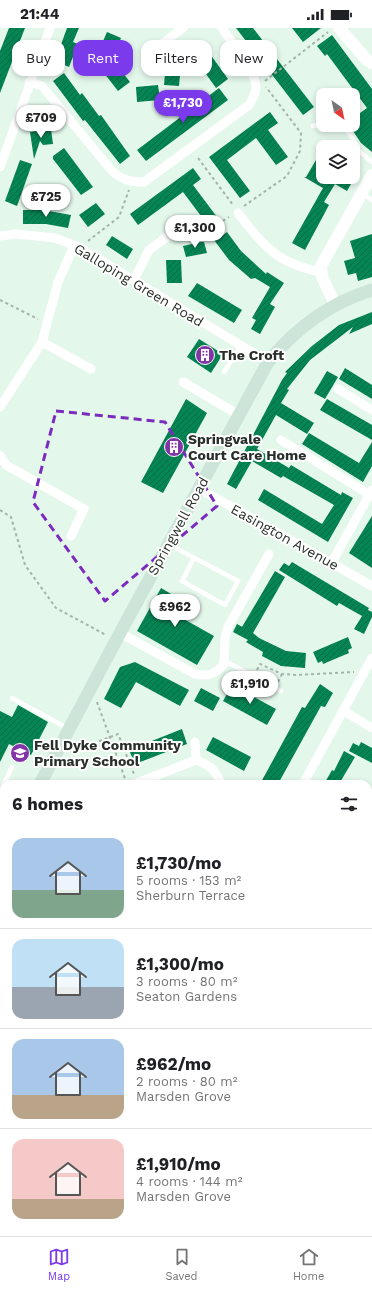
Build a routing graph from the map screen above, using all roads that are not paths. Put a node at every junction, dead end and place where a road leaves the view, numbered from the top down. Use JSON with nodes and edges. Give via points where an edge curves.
{"nodes":[{"id":1,"x":50,"y":28,"type":"edge"},
{"id":2,"x":183,"y":28,"type":"edge"},
{"id":3,"x":222,"y":28,"type":"edge"},
{"id":4,"x":339,"y":28,"type":"edge"},
{"id":5,"x":167,"y":40,"type":"edge"},
{"id":6,"x":370,"y":62,"type":"edge"},
{"id":7,"x":29,"y":82,"type":"junction"},
{"id":8,"x":316,"y":125,"type":"edge"},
{"id":9,"x":313,"y":126,"type":"dead end"},
{"id":10,"x":348,"y":132,"type":"edge"},
{"id":11,"x":372,"y":162,"type":"edge"},
{"id":12,"x":0,"y":167,"type":"edge"},
{"id":13,"x":372,"y":175,"type":"edge"},
{"id":14,"x":361,"y":193,"type":"junction"},
{"id":15,"x":372,"y":200,"type":"edge"},
{"id":16,"x":238,"y":212,"type":"road end"},
{"id":17,"x":186,"y":223,"type":"road end"},
{"id":18,"x":0,"y":236,"type":"edge"},
{"id":19,"x":77,"y":246,"type":"junction"},
{"id":20,"x":321,"y":272,"type":"junction"},
{"id":21,"x":134,"y":280,"type":"junction"},
{"id":22,"x":372,"y":290,"type":"edge"},
{"id":23,"x":336,"y":304,"type":"junction"},
{"id":24,"x":42,"y":342,"type":"junction"},
{"id":25,"x":241,"y":346,"type":"junction"},
{"id":26,"x":268,"y":362,"type":"junction"},
{"id":27,"x":91,"y":369,"type":"dead end"},
{"id":28,"x":224,"y":372,"type":"dead end"},
{"id":29,"x":184,"y":382,"type":"dead end"},
{"id":30,"x":338,"y":389,"type":"dead end"},
{"id":31,"x":1,"y":404,"type":"edge"},
{"id":32,"x":372,"y":410,"type":"edge"},
{"id":33,"x":239,"y":415,"type":"junction"},
{"id":34,"x":281,"y":440,"type":"dead end"},
{"id":35,"x":0,"y":455,"type":"edge"},
{"id":36,"x":198,"y":488,"type":"junction"},
{"id":37,"x":370,"y":499,"type":"edge"},
{"id":38,"x":71,"y":536,"type":"dead end"},
{"id":39,"x":168,"y":544,"type":"junction"},
{"id":40,"x":268,"y":554,"type":"dead end"},
{"id":41,"x":194,"y":558,"type":"junction"},
{"id":42,"x":332,"y":562,"type":"junction"},
{"id":43,"x":372,"y":586,"type":"edge"},
{"id":44,"x":118,"y":636,"type":"junction"},
{"id":45,"x":372,"y":658,"type":"edge"},
{"id":46,"x":225,"y":661,"type":"junction"},
{"id":47,"x":281,"y":691,"type":"dead end"},
{"id":48,"x":12,"y":698,"type":"dead end"},
{"id":49,"x":344,"y":711,"type":"junction"},
{"id":50,"x":372,"y":728,"type":"edge"},
{"id":51,"x":69,"y":729,"type":"junction"},
{"id":52,"x":195,"y":742,"type":"dead end"},
{"id":53,"x":196,"y":760,"type":"junction"},
{"id":54,"x":12,"y":767,"type":"dead end"},
{"id":55,"x":6,"y":780,"type":"edge"},
{"id":56,"x":42,"y":780,"type":"edge"},
{"id":57,"x":145,"y":780,"type":"edge"},
{"id":58,"x":219,"y":780,"type":"edge"},
{"id":59,"x":305,"y":780,"type":"edge"}],
"edges":[{"from":1,"to":7,"type":"street"},
{"from":2,"to":5,"type":"street"},
{"from":3,"to":7,"type":"street","via":[[250,68],[256,88],[250,105],[144,182],[120,178],[42,86]]},
{"from":4,"to":6,"type":"street"},
{"from":7,"to":12,"type":"street"},
{"from":8,"to":9,"type":"lane"},
{"from":10,"to":11,"type":"lane","via":[[359,150]]},
{"from":13,"to":14,"type":"street"},
{"from":14,"to":15,"type":"lane"},
{"from":14,"to":20,"type":"street","via":[[321,266]]},
{"from":16,"to":20,"type":"street","via":[[270,251],[302,268]]},
{"from":17,"to":21,"type":"street","via":[[149,250]]},
{"from":18,"to":19,"type":"street","name":"Galloping Green Road","via":[[16,234],[55,238]]},
{"from":19,"to":21,"type":"street","name":"Galloping Green Road"},
{"from":19,"to":24,"type":"street","via":[[58,282]]},
{"from":20,"to":23,"type":"street"},
{"from":21,"to":25,"type":"street","name":"Galloping Green Road"},
{"from":22,"to":23,"type":"main road","name":"Springwell Road"},
{"from":23,"to":26,"type":"main road","name":"Springwell Road","via":[[294,334]]},
{"from":24,"to":27,"type":"street"},
{"from":24,"to":31,"type":"street"},
{"from":25,"to":26,"type":"street","name":"Galloping Green Road"},
{"from":25,"to":28,"type":"lane"},
{"from":26,"to":33,"type":"main road","name":"Springwell Road"},
{"from":29,"to":33,"type":"street"},
{"from":30,"to":32,"type":"street"},
{"from":33,"to":36,"type":"main road","name":"Springwell Road"},
{"from":34,"to":37,"type":"street"},
{"from":35,"to":38,"type":"street","via":[[6,465],[84,509]]},
{"from":36,"to":39,"type":"main road","name":"Springwell Road"},
{"from":36,"to":42,"type":"street","name":"Easington Avenue"},
{"from":37,"to":42,"type":"street"},
{"from":39,"to":41,"type":"lane"},
{"from":39,"to":44,"type":"main road","name":"Springwell Road"},
{"from":40,"to":46,"type":"street","via":[[228,627],[225,638]]},
{"from":41,"to":41,"type":"lane","via":[[238,581],[225,605],[182,581]]},
{"from":42,"to":43,"type":"street","name":"Easington Avenue"},
{"from":44,"to":46,"type":"street","via":[[195,674],[206,676],[217,672]]},
{"from":44,"to":51,"type":"main road","name":"Springwell Road"},
{"from":45,"to":49,"type":"street"},
{"from":46,"to":47,"type":"lane"},
{"from":48,"to":51,"type":"lane"},
{"from":49,"to":50,"type":"street"},
{"from":49,"to":59,"type":"street"},
{"from":51,"to":56,"type":"main road","name":"Springwell Road"},
{"from":52,"to":53,"type":"street"},
{"from":53,"to":57,"type":"street"},
{"from":53,"to":58,"type":"street","via":[[209,765]]},
{"from":54,"to":55,"type":"lane"}]}
